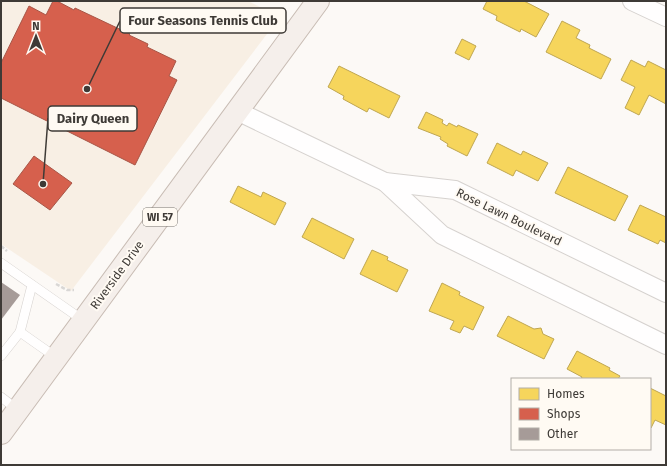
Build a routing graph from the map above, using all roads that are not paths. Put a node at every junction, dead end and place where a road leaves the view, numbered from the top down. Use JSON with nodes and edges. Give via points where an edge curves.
{"nodes":[{"id":1,"x":318,"y":1,"type":"edge"},
{"id":2,"x":632,"y":1,"type":"edge"},
{"id":3,"x":666,"y":17,"type":"edge"},
{"id":4,"x":237,"y":111,"type":"junction"},
{"id":5,"x":385,"y":182,"type":"junction"},
{"id":6,"x":1,"y":263,"type":"edge"},
{"id":7,"x":32,"y":285,"type":"junction"},
{"id":8,"x":666,"y":294,"type":"edge"},
{"id":9,"x":84,"y":321,"type":"junction"},
{"id":10,"x":20,"y":332,"type":"junction"},
{"id":11,"x":666,"y":345,"type":"edge"},
{"id":12,"x":1,"y":356,"type":"edge"},
{"id":13,"x":57,"y":358,"type":"junction"},
{"id":14,"x":1,"y":397,"type":"edge"},
{"id":15,"x":18,"y":410,"type":"junction"},
{"id":16,"x":1,"y":434,"type":"edge"}],
"edges":[{"from":1,"to":4,"type":"main road","name":"Riverside Drive","number":"WI 57"},
{"from":2,"to":3,"type":"street"},
{"from":4,"to":5,"type":"street","name":"Rose Lawn Boulevard"},
{"from":4,"to":9,"type":"main road","name":"Riverside Drive","number":"WI 57"},
{"from":5,"to":8,"type":"street","name":"Rose Lawn Boulevard","via":[[455,190]]},
{"from":5,"to":11,"type":"street","via":[[442,235]]},
{"from":6,"to":7,"type":"lane"},
{"from":7,"to":9,"type":"lane"},
{"from":7,"to":10,"type":"lane"},
{"from":9,"to":13,"type":"main road","name":"Riverside Drive","number":"WI 57"},
{"from":10,"to":12,"type":"lane"},
{"from":10,"to":13,"type":"lane"},
{"from":13,"to":15,"type":"main road","name":"Riverside Drive","number":"WI 57"},
{"from":14,"to":15,"type":"lane"},
{"from":15,"to":16,"type":"main road","name":"Riverside Drive","number":"WI 57"}]}
